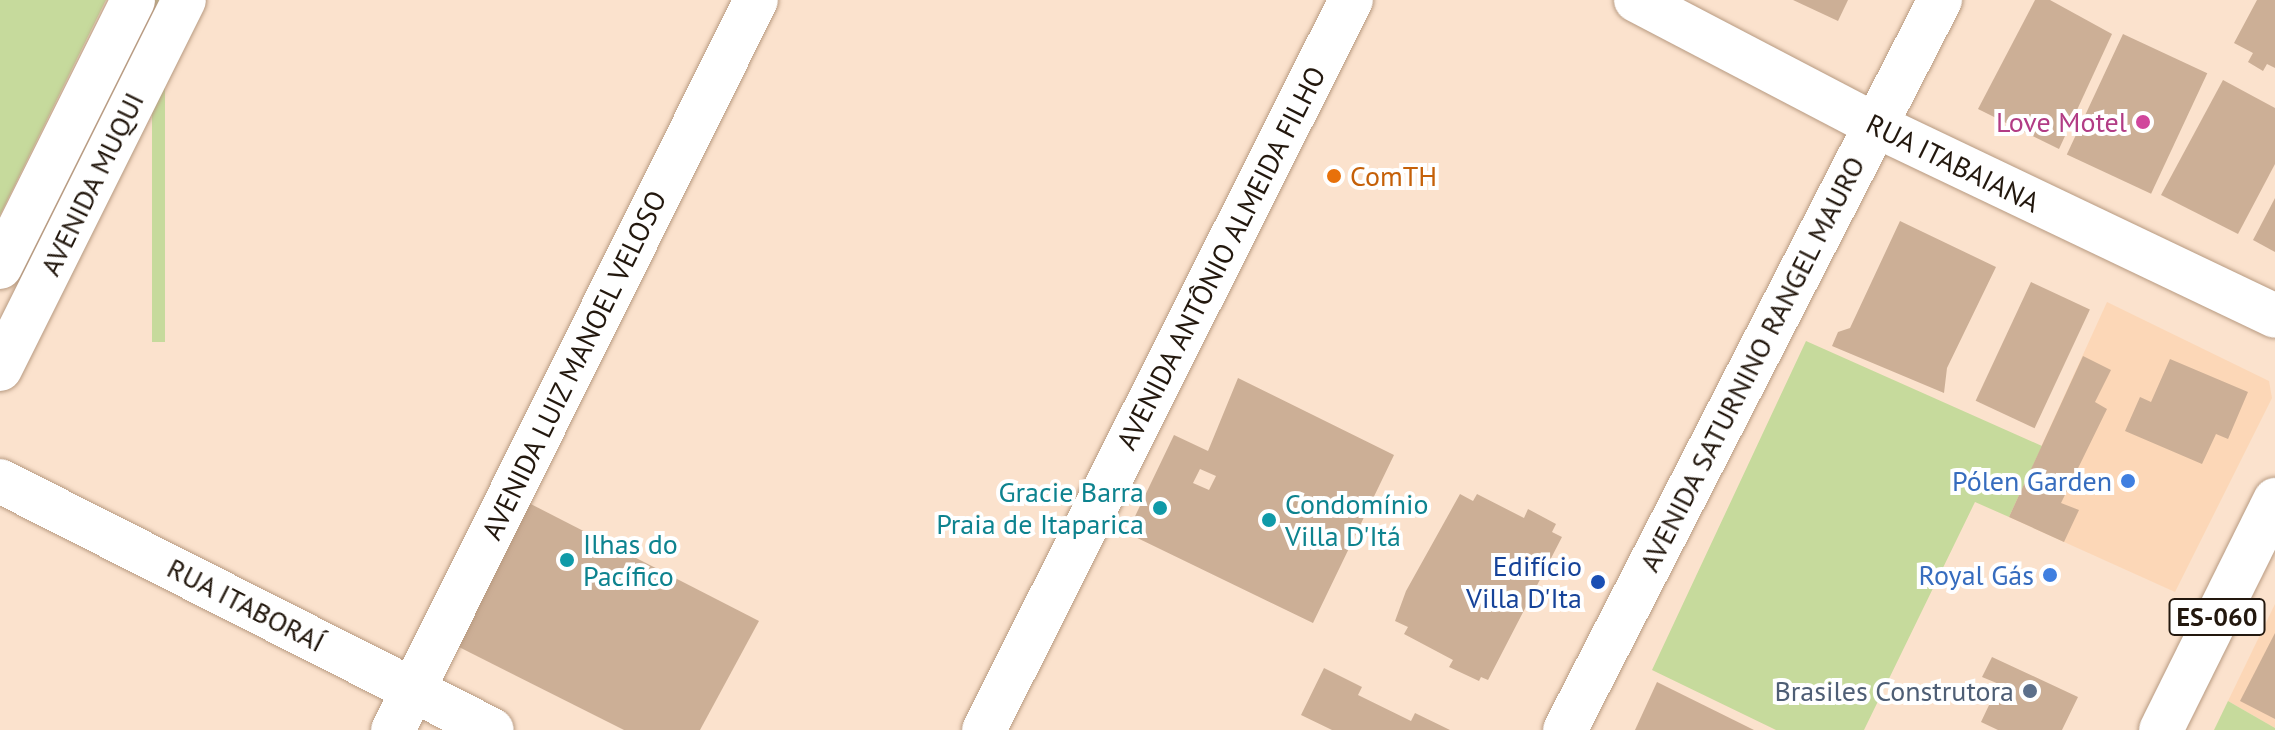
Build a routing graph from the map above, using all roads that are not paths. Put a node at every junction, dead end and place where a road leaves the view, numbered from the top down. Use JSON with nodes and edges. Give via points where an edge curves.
{"nodes":[{"id":1,"x":184,"y":0,"type":"edge"},
{"id":2,"x":756,"y":0,"type":"edge"},
{"id":3,"x":1351,"y":0,"type":"edge"},
{"id":4,"x":1636,"y":0,"type":"edge"},
{"id":5,"x":1940,"y":0,"type":"edge"},
{"id":6,"x":128,"y":10,"type":"edge"},
{"id":7,"x":163,"y":41,"type":"junction"},
{"id":8,"x":1875,"y":125,"type":"junction"},
{"id":9,"x":0,"y":267,"type":"edge"},
{"id":10,"x":2275,"y":316,"type":"edge"},
{"id":11,"x":0,"y":369,"type":"edge"},
{"id":12,"x":0,"y":481,"type":"edge"},
{"id":13,"x":2275,"y":500,"type":"edge"},
{"id":14,"x":413,"y":690,"type":"junction"},
{"id":15,"x":393,"y":730,"type":"edge"},
{"id":16,"x":492,"y":730,"type":"edge"},
{"id":17,"x":984,"y":730,"type":"edge"},
{"id":18,"x":1565,"y":730,"type":"edge"},
{"id":19,"x":2161,"y":730,"type":"edge"}],
"edges":[{"from":1,"to":7,"type":"street","name":"AVENIDA MUQUI"},
{"from":2,"to":14,"type":"street","name":"AVENIDA LUIZ MANOEL VELOSO"},
{"from":3,"to":17,"type":"street","name":"AVENIDA ANTÔNIO ALMEIDA FILHO"},
{"from":4,"to":8,"type":"street","name":"RUA ITABAIANA"},
{"from":5,"to":8,"type":"street","name":"AVENIDA SATURNINO RANGEL MAURO"},
{"from":6,"to":7,"type":"street"},
{"from":6,"to":9,"type":"street"},
{"from":7,"to":11,"type":"street","name":"AVENIDA MUQUI"},
{"from":8,"to":10,"type":"street","name":"RUA ITABAIANA"},
{"from":8,"to":18,"type":"street","name":"AVENIDA SATURNINO RANGEL MAURO"},
{"from":12,"to":14,"type":"street","name":"RUA ITABORAÍ"},
{"from":13,"to":19,"type":"street","number":"ES-060"},
{"from":14,"to":15,"type":"street","name":"AVENIDA LUIZ MANOEL VELOSO"},
{"from":14,"to":16,"type":"street","name":"RUA ITABORAÍ"}]}
